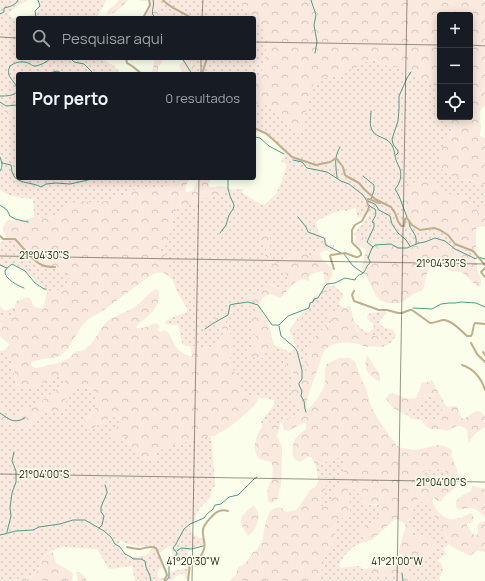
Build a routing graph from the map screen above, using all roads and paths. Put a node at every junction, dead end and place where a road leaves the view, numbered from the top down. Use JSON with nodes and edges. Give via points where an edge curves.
{"nodes":[{"id":1,"x":149,"y":0,"type":"edge"},
{"id":2,"x":163,"y":0,"type":"edge"},
{"id":3,"x":144,"y":16,"type":"edge"},
{"id":4,"x":188,"y":16,"type":"edge"},
{"id":5,"x":126,"y":60,"type":"edge"},
{"id":6,"x":206,"y":60,"type":"edge"},
{"id":7,"x":140,"y":72,"type":"edge"},
{"id":8,"x":203,"y":72,"type":"edge"},
{"id":9,"x":256,"y":129,"type":"edge"},
{"id":10,"x":381,"y":202,"type":"junction"},
{"id":11,"x":0,"y":236,"type":"edge"},
{"id":12,"x":485,"y":266,"type":"edge"},
{"id":13,"x":55,"y":267,"type":"dead end"},
{"id":14,"x":334,"y":269,"type":"dead end"},
{"id":15,"x":485,"y":277,"type":"edge"},
{"id":16,"x":354,"y":291,"type":"dead end"},
{"id":17,"x":485,"y":324,"type":"edge"},
{"id":18,"x":470,"y":343,"type":"dead end"},
{"id":19,"x":483,"y":352,"type":"dead end"},
{"id":20,"x":485,"y":355,"type":"edge"},
{"id":21,"x":485,"y":362,"type":"edge"},
{"id":22,"x":462,"y":365,"type":"dead end"},
{"id":23,"x":485,"y":390,"type":"edge"},
{"id":24,"x":228,"y":511,"type":"dead end"},
{"id":25,"x":127,"y":546,"type":"dead end"},
{"id":26,"x":164,"y":581,"type":"edge"},
{"id":27,"x":188,"y":581,"type":"edge"}],
"edges":[{"from":1,"to":3,"type":"street","via":[[150,5]]},
{"from":2,"to":4,"type":"street","via":[[168,6]]},
{"from":5,"to":7,"type":"street","via":[[126,63]]},
{"from":6,"to":8,"type":"street"},
{"from":9,"to":10,"type":"street","via":[[267,134],[292,157],[316,165],[337,159],[346,176]]},
{"from":10,"to":12,"type":"street","via":[[391,207],[401,226],[407,218],[420,230],[431,228],[442,231],[455,244],[473,251]]},
{"from":10,"to":14,"type":"street","via":[[368,199],[368,210],[362,221],[352,230],[351,241],[359,249],[361,256],[346,253],[331,255]]},
{"from":11,"to":13,"type":"street","via":[[3,239],[15,239],[40,264]]},
{"from":12,"to":15,"type":"street","via":[[481,272]]},
{"from":16,"to":17,"type":"street","via":[[353,298],[359,303],[379,310],[402,313],[412,310],[429,323],[447,320],[467,336],[472,334],[475,323]]},
{"from":18,"to":21,"type":"street"},
{"from":19,"to":20,"type":"street"},
{"from":22,"to":23,"type":"street","via":[[476,373]]},
{"from":24,"to":27,"type":"street","via":[[218,512],[204,526],[205,547],[200,558],[190,564]]},
{"from":25,"to":26,"type":"street","via":[[138,549],[151,546],[156,548],[166,573]]}]}
